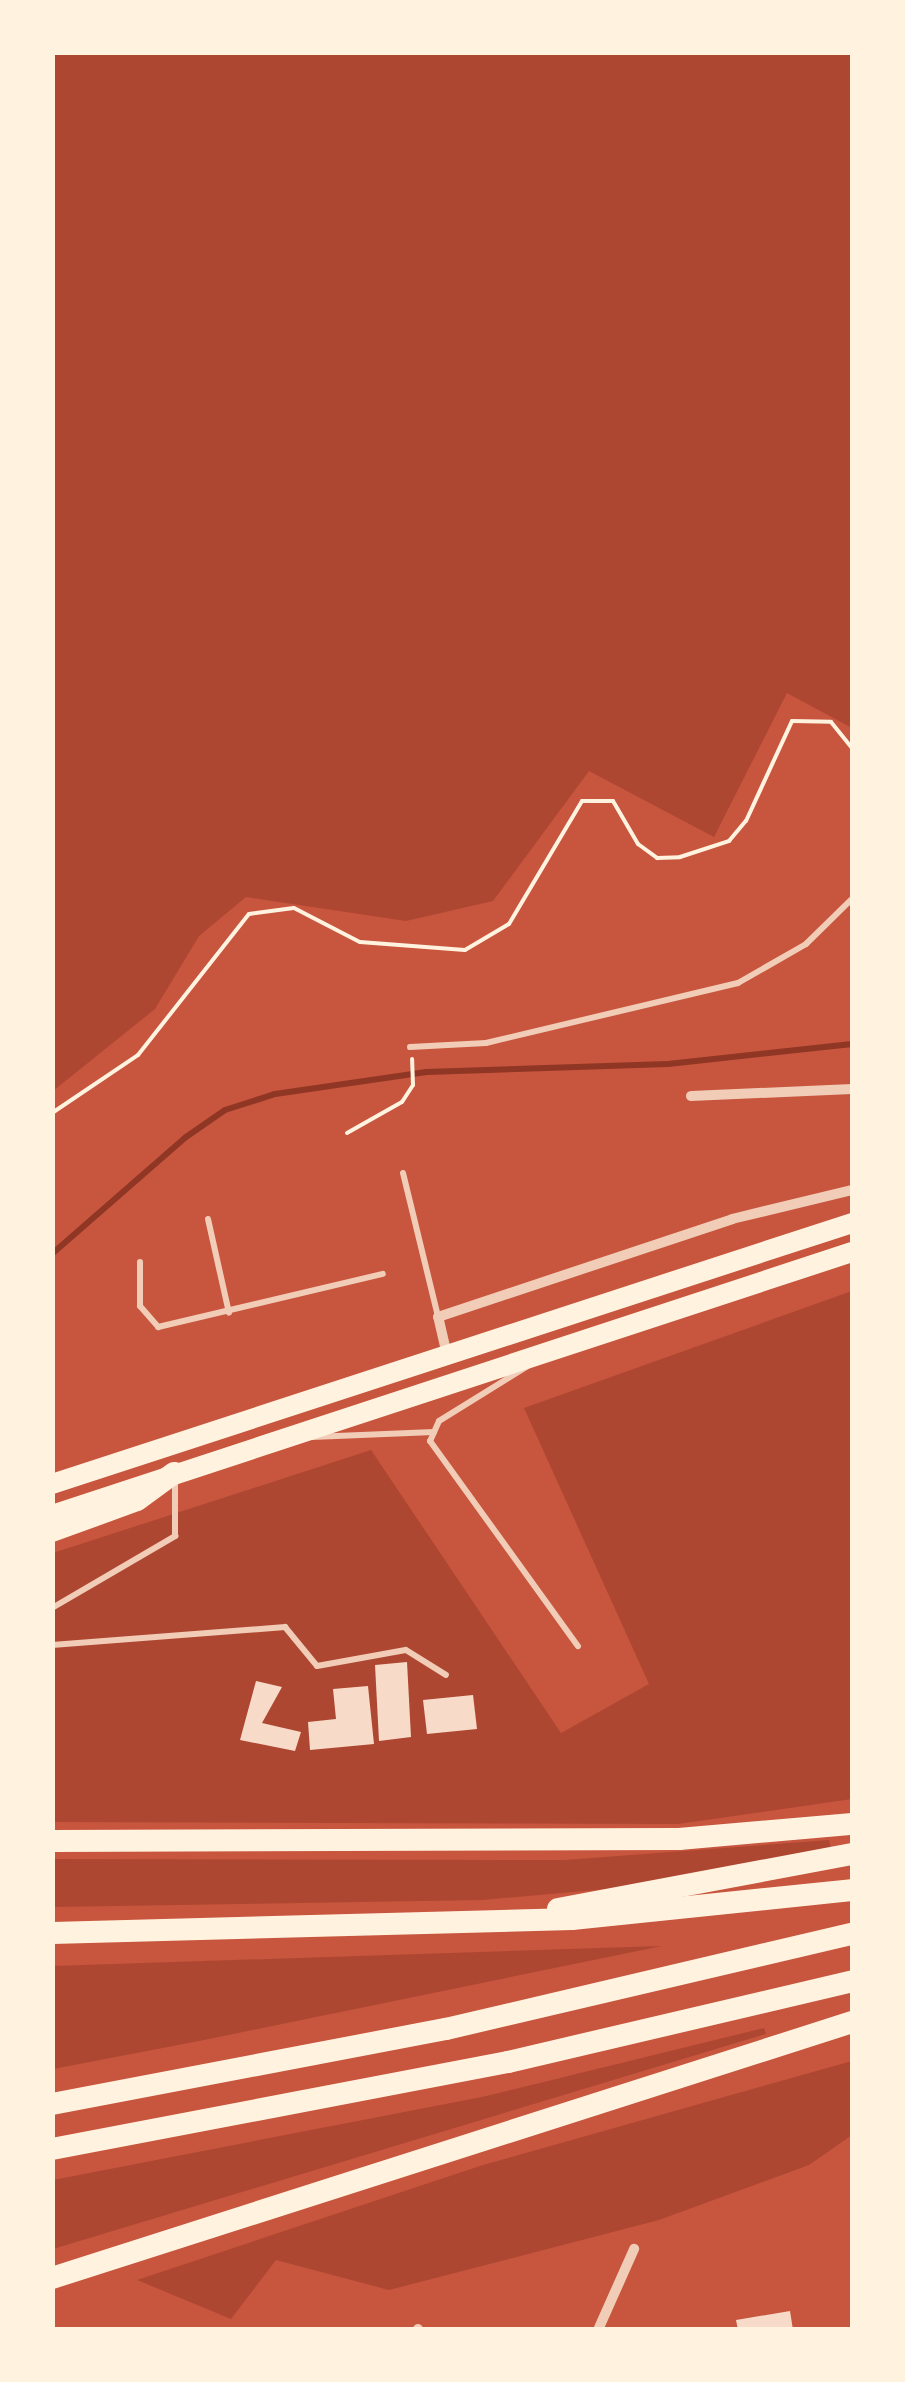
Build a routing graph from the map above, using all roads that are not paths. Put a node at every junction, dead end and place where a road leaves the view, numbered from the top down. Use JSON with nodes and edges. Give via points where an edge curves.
{"nodes":[{"id":1,"x":852,"y":899,"type":"edge"},
{"id":2,"x":410,"y":1047,"type":"dead end"},
{"id":3,"x":852,"y":1088,"type":"edge"},
{"id":4,"x":691,"y":1096,"type":"dead end"},
{"id":5,"x":403,"y":1173,"type":"dead end"},
{"id":6,"x":852,"y":1190,"type":"edge"},
{"id":7,"x":208,"y":1219,"type":"dead end"},
{"id":8,"x":852,"y":1223,"type":"edge"},
{"id":9,"x":852,"y":1252,"type":"edge"},
{"id":10,"x":140,"y":1262,"type":"dead end"},
{"id":11,"x":383,"y":1274,"type":"dead end"},
{"id":12,"x":229,"y":1313,"type":"junction"},
{"id":13,"x":438,"y":1317,"type":"junction"},
{"id":14,"x":542,"y":1352,"type":"junction"},
{"id":15,"x":447,"y":1355,"type":"junction"},
{"id":16,"x":434,"y":1432,"type":"junction"},
{"id":17,"x":291,"y":1435,"type":"junction"},
{"id":18,"x":174,"y":1473,"type":"junction"},
{"id":19,"x":52,"y":1484,"type":"edge"},
{"id":20,"x":52,"y":1515,"type":"edge"},
{"id":21,"x":52,"y":1531,"type":"edge"},
{"id":22,"x":52,"y":1608,"type":"edge"},
{"id":23,"x":52,"y":1644,"type":"edge"},
{"id":24,"x":578,"y":1646,"type":"dead end"},
{"id":25,"x":446,"y":1674,"type":"dead end"},
{"id":26,"x":852,"y":1824,"type":"edge"},
{"id":27,"x":52,"y":1841,"type":"edge"},
{"id":28,"x":852,"y":1854,"type":"edge"},
{"id":29,"x":852,"y":1890,"type":"edge"},
{"id":30,"x":506,"y":1923,"type":"junction"},
{"id":31,"x":52,"y":1933,"type":"edge"},
{"id":32,"x":852,"y":1934,"type":"edge"},
{"id":33,"x":852,"y":1982,"type":"edge"},
{"id":34,"x":852,"y":2022,"type":"edge"},
{"id":35,"x":52,"y":2104,"type":"edge"},
{"id":36,"x":52,"y":2149,"type":"edge"},
{"id":37,"x":634,"y":2250,"type":"dead end"},
{"id":38,"x":52,"y":2278,"type":"edge"},
{"id":39,"x":598,"y":2330,"type":"edge"}],
"edges":[{"from":1,"to":2,"type":"lane","via":[[806,944],[738,984],[486,1043]]},
{"from":3,"to":4,"type":"street"},
{"from":5,"to":13,"type":"lane"},
{"from":6,"to":13,"type":"street","via":[[732,1219]]},
{"from":7,"to":12,"type":"lane"},
{"from":8,"to":15,"type":"main road"},
{"from":9,"to":14,"type":"main road"},
{"from":10,"to":12,"type":"lane","via":[[148,1322]]},
{"from":11,"to":12,"type":"lane"},
{"from":13,"to":15,"type":"street"},
{"from":14,"to":16,"type":"lane","via":[[514,1382],[455,1410]]},
{"from":14,"to":17,"type":"main road"},
{"from":15,"to":19,"type":"main road"},
{"from":16,"to":17,"type":"lane"},
{"from":16,"to":24,"type":"lane","via":[[430,1441],[445,1466]]},
{"from":17,"to":18,"type":"main road"},
{"from":18,"to":20,"type":"main road"},
{"from":18,"to":21,"type":"highway","via":[[138,1500]]},
{"from":18,"to":22,"type":"lane","via":[[175,1536]]},
{"from":23,"to":25,"type":"lane","via":[[285,1627],[317,1666],[406,1650]]},
{"from":26,"to":27,"type":"highway","via":[[678,1839]]},
{"from":28,"to":30,"type":"highway"},
{"from":29,"to":30,"type":"highway"},
{"from":30,"to":31,"type":"highway"},
{"from":32,"to":35,"type":"highway","via":[[465,2025]]},
{"from":33,"to":36,"type":"highway","via":[[508,2062]]},
{"from":34,"to":38,"type":"highway"},
{"from":37,"to":39,"type":"street"}]}
